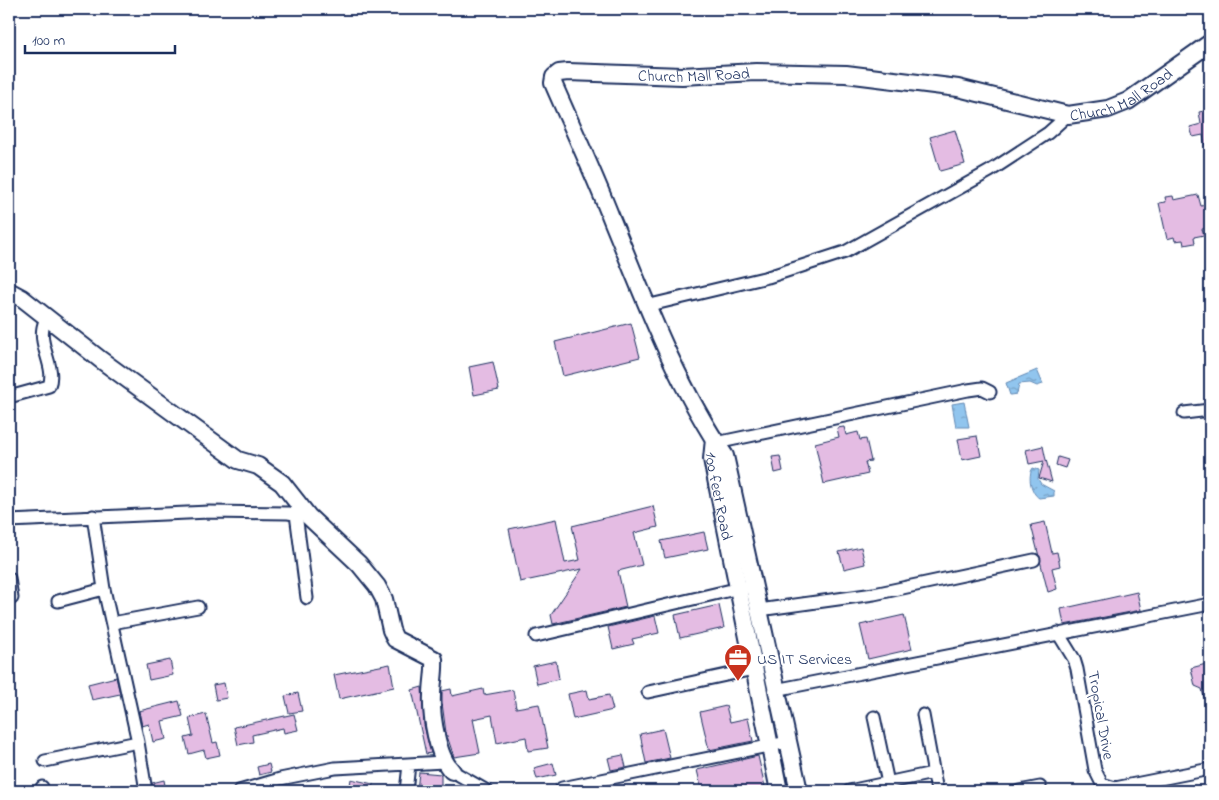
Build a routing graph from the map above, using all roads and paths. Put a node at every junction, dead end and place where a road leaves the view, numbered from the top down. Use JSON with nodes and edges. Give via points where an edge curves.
{"nodes":[{"id":1,"x":1210,"y":44,"type":"edge"},
{"id":2,"x":1068,"y":115,"type":"junction"},
{"id":3,"x":9,"y":291,"type":"edge"},
{"id":4,"x":646,"y":306,"type":"junction"},
{"id":5,"x":50,"y":319,"type":"junction"},
{"id":6,"x":990,"y":392,"type":"dead end"},
{"id":7,"x":9,"y":397,"type":"edge"},
{"id":8,"x":1210,"y":410,"type":"edge"},
{"id":9,"x":1184,"y":413,"type":"dead end"},
{"id":10,"x":715,"y":441,"type":"junction"},
{"id":11,"x":302,"y":515,"type":"junction"},
{"id":12,"x":93,"y":516,"type":"junction"},
{"id":13,"x":9,"y":521,"type":"edge"},
{"id":14,"x":1034,"y":560,"type":"dead end"},
{"id":15,"x":9,"y":578,"type":"edge"},
{"id":16,"x":746,"y":587,"type":"junction"},
{"id":17,"x":104,"y":590,"type":"junction"},
{"id":18,"x":12,"y":598,"type":"dead end"},
{"id":19,"x":308,"y":598,"type":"dead end"},
{"id":20,"x":58,"y":601,"type":"dead end"},
{"id":21,"x":1210,"y":604,"type":"edge"},
{"id":22,"x":198,"y":607,"type":"dead end"},
{"id":23,"x":759,"y":610,"type":"junction"},
{"id":24,"x":112,"y":623,"type":"junction"},
{"id":25,"x":1058,"y":633,"type":"junction"},
{"id":26,"x":536,"y":636,"type":"dead end"},
{"id":27,"x":754,"y":669,"type":"junction"},
{"id":28,"x":775,"y":690,"type":"junction"},
{"id":29,"x":648,"y":692,"type":"dead end"},
{"id":30,"x":922,"y":715,"type":"dead end"},
{"id":31,"x":874,"y":717,"type":"dead end"},
{"id":32,"x":138,"y":742,"type":"junction"},
{"id":33,"x":788,"y":742,"type":"junction"},
{"id":34,"x":770,"y":746,"type":"junction"},
{"id":35,"x":45,"y":761,"type":"dead end"},
{"id":36,"x":409,"y":765,"type":"junction"},
{"id":37,"x":448,"y":766,"type":"junction"},
{"id":38,"x":1210,"y":769,"type":"edge"},
{"id":39,"x":933,"y":773,"type":"junction"},
{"id":40,"x":888,"y":783,"type":"junction"},
{"id":41,"x":1040,"y":787,"type":"dead end"},
{"id":42,"x":562,"y":788,"type":"dead end"},
{"id":43,"x":873,"y":789,"type":"edge"},
{"id":44,"x":146,"y":791,"type":"edge"},
{"id":45,"x":239,"y":791,"type":"edge"},
{"id":46,"x":406,"y":791,"type":"edge"},
{"id":47,"x":487,"y":791,"type":"edge"},
{"id":48,"x":779,"y":791,"type":"edge"},
{"id":49,"x":799,"y":791,"type":"edge"},
{"id":50,"x":849,"y":791,"type":"edge"},
{"id":51,"x":937,"y":791,"type":"edge"},
{"id":52,"x":1019,"y":791,"type":"edge"}],
"edges":[{"from":1,"to":2,"type":"street","name":"Church Mall Road","via":[[1128,101],[1113,108]]},
{"from":2,"to":4,"type":"street","via":[[1048,133],[990,171],[845,252],[768,277]]},
{"from":2,"to":4,"type":"street","name":"Church Mall Road","via":[[958,88],[846,74],[756,72],[682,76],[558,73],[553,83]]},
{"from":3,"to":5,"type":"street"},
{"from":4,"to":10,"type":"street","name":"Church Mall Road"},
{"from":5,"to":7,"type":"street","via":[[45,321],[42,331],[51,377],[49,386]]},
{"from":5,"to":11,"type":"street","via":[[238,460],[258,466],[276,477]]},
{"from":6,"to":10,"type":"street","via":[[982,388],[973,389]]},
{"from":8,"to":9,"type":"street"},
{"from":10,"to":16,"type":"street","name":"100 feet Road","via":[[712,459],[737,541]]},
{"from":11,"to":12,"type":"street","via":[[209,512]]},
{"from":11,"to":19,"type":"street"},
{"from":11,"to":37,"type":"street","via":[[360,564],[377,586],[395,639],[433,658],[432,699],[436,731]]},
{"from":12,"to":13,"type":"street"},
{"from":12,"to":17,"type":"street"},
{"from":14,"to":23,"type":"street","via":[[874,594]]},
{"from":15,"to":18,"type":"street"},
{"from":16,"to":23,"type":"street","name":"100 feet Road"},
{"from":16,"to":26,"type":"street"},
{"from":16,"to":27,"type":"street","name":"100 feet Road"},
{"from":17,"to":20,"type":"street"},
{"from":17,"to":24,"type":"street"},
{"from":21,"to":25,"type":"street"},
{"from":22,"to":24,"type":"street"},
{"from":23,"to":28,"type":"street","name":"100 feet Road"},
{"from":24,"to":32,"type":"street"},
{"from":25,"to":28,"type":"street"},
{"from":25,"to":38,"type":"street","name":"Tropical Drive","via":[[1077,669],[1095,770],[1102,784],[1115,788]]},
{"from":27,"to":29,"type":"street"},
{"from":27,"to":34,"type":"street","name":"100 feet Road"},
{"from":28,"to":33,"type":"street","name":"100 feet Road"},
{"from":30,"to":39,"type":"street"},
{"from":31,"to":40,"type":"street"},
{"from":32,"to":35,"type":"street"},
{"from":32,"to":44,"type":"street"},
{"from":33,"to":34,"type":"street"},
{"from":33,"to":49,"type":"street","name":"100 feet Road"},
{"from":34,"to":42,"type":"street"},
{"from":34,"to":48,"type":"street","name":"100 feet Road"},
{"from":36,"to":37,"type":"street"},
{"from":36,"to":45,"type":"street","via":[[335,768]]},
{"from":36,"to":46,"type":"street"},
{"from":37,"to":47,"type":"street"},
{"from":39,"to":40,"type":"street"},
{"from":39,"to":51,"type":"street"},
{"from":40,"to":43,"type":"street"},
{"from":41,"to":52,"type":"street"},
{"from":43,"to":50,"type":"street"}]}
